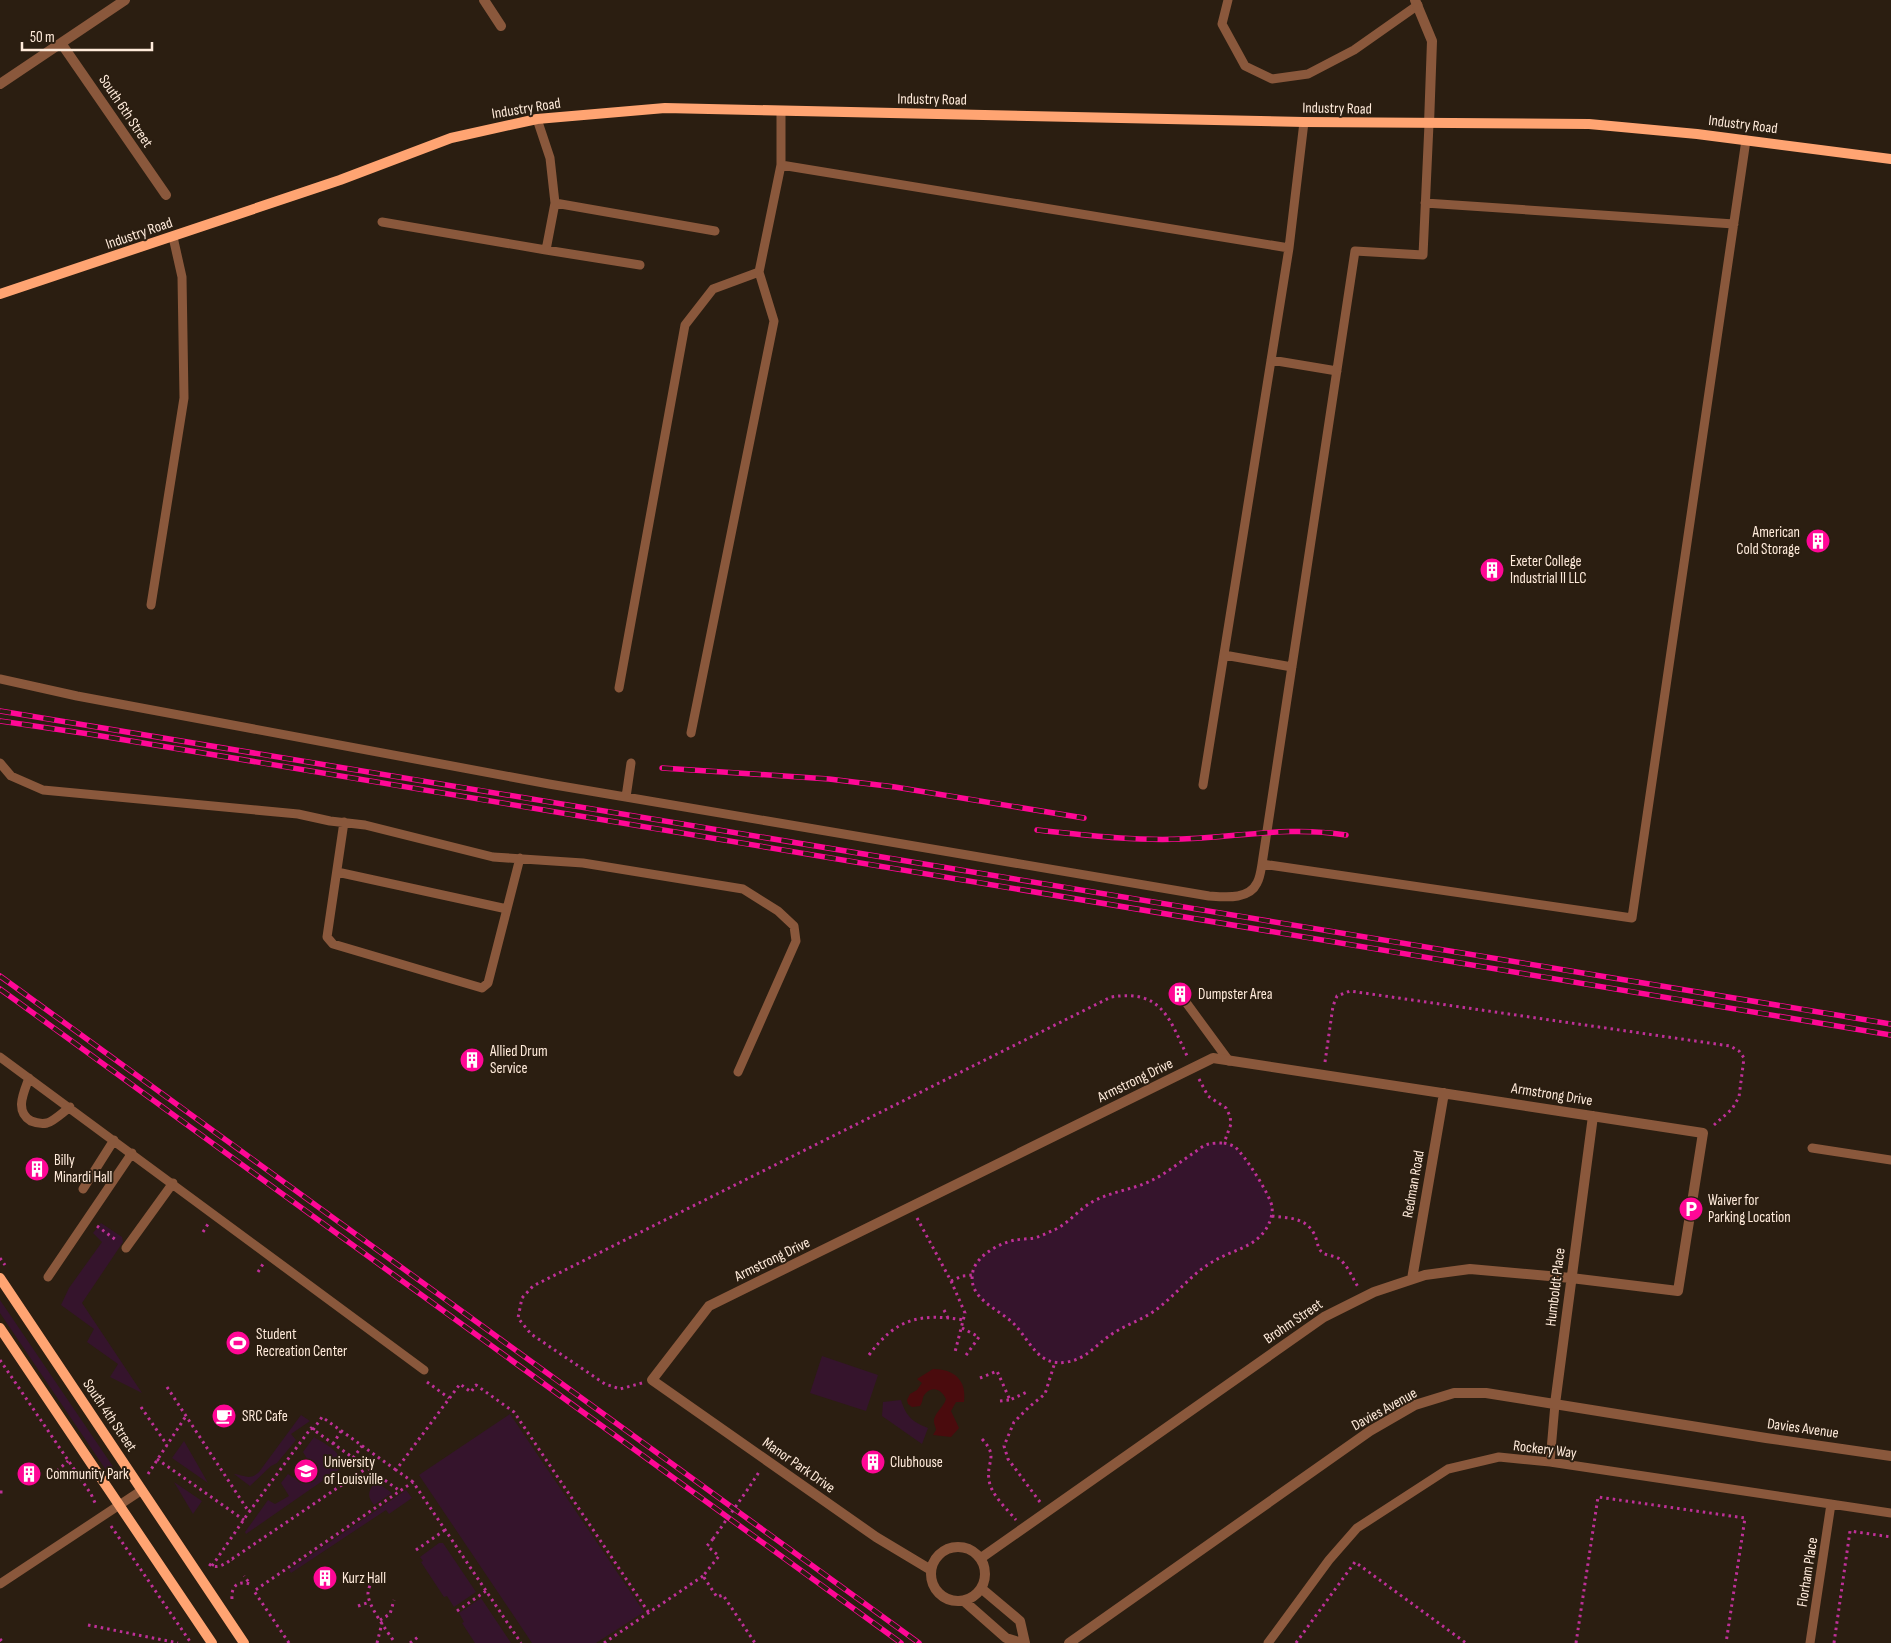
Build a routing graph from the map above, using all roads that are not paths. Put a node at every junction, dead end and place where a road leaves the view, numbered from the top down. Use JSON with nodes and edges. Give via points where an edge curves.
{"nodes":[{"id":1,"x":125,"y":0,"type":"edge"},
{"id":2,"x":484,"y":0,"type":"edge"},
{"id":3,"x":1228,"y":0,"type":"edge"},
{"id":4,"x":1416,"y":2,"type":"edge"},
{"id":5,"x":501,"y":26,"type":"dead end"},
{"id":6,"x":61,"y":43,"type":"junction"},
{"id":7,"x":0,"y":84,"type":"edge"},
{"id":8,"x":780,"y":111,"type":"junction"},
{"id":9,"x":537,"y":119,"type":"junction"},
{"id":10,"x":1304,"y":122,"type":"junction"},
{"id":11,"x":1429,"y":124,"type":"junction"},
{"id":12,"x":1746,"y":140,"type":"junction"},
{"id":13,"x":1891,"y":159,"type":"edge"},
{"id":14,"x":781,"y":165,"type":"junction"},
{"id":15,"x":166,"y":195,"type":"dead end"},
{"id":16,"x":555,"y":203,"type":"junction"},
{"id":17,"x":1425,"y":203,"type":"junction"},
{"id":18,"x":382,"y":222,"type":"dead end"},
{"id":19,"x":1734,"y":224,"type":"junction"},
{"id":20,"x":716,"y":231,"type":"dead end"},
{"id":21,"x":173,"y":237,"type":"junction"},
{"id":22,"x":1289,"y":248,"type":"junction"},
{"id":23,"x":546,"y":250,"type":"junction"},
{"id":24,"x":640,"y":265,"type":"dead end"},
{"id":25,"x":759,"y":272,"type":"junction"},
{"id":26,"x":0,"y":294,"type":"edge"},
{"id":27,"x":1271,"y":360,"type":"junction"},
{"id":28,"x":1337,"y":371,"type":"junction"},
{"id":29,"x":151,"y":605,"type":"dead end"},
{"id":30,"x":1224,"y":655,"type":"junction"},
{"id":31,"x":1292,"y":668,"type":"junction"},
{"id":32,"x":0,"y":679,"type":"edge"},
{"id":33,"x":619,"y":688,"type":"dead end"},
{"id":34,"x":691,"y":733,"type":"dead end"},
{"id":35,"x":631,"y":763,"type":"dead end"},
{"id":36,"x":0,"y":764,"type":"edge"},
{"id":37,"x":1203,"y":785,"type":"dead end"},
{"id":38,"x":626,"y":797,"type":"junction"},
{"id":39,"x":344,"y":822,"type":"junction"},
{"id":40,"x":520,"y":858,"type":"junction"},
{"id":41,"x":1262,"y":864,"type":"junction"},
{"id":42,"x":337,"y":872,"type":"junction"},
{"id":43,"x":507,"y":909,"type":"junction"},
{"id":44,"x":1185,"y":1001,"type":"dead end"},
{"id":45,"x":0,"y":1057,"type":"edge"},
{"id":46,"x":1229,"y":1061,"type":"junction"},
{"id":47,"x":738,"y":1072,"type":"dead end"},
{"id":48,"x":29,"y":1078,"type":"junction"},
{"id":49,"x":1444,"y":1093,"type":"junction"},
{"id":50,"x":70,"y":1108,"type":"junction"},
{"id":51,"x":1593,"y":1116,"type":"junction"},
{"id":52,"x":114,"y":1140,"type":"junction"},
{"id":53,"x":1812,"y":1148,"type":"dead end"},
{"id":54,"x":132,"y":1153,"type":"junction"},
{"id":55,"x":1891,"y":1160,"type":"edge"},
{"id":56,"x":173,"y":1183,"type":"junction"},
{"id":57,"x":83,"y":1189,"type":"dead end"},
{"id":58,"x":126,"y":1248,"type":"road end"},
{"id":59,"x":48,"y":1277,"type":"dead end"},
{"id":60,"x":0,"y":1278,"type":"edge"},
{"id":61,"x":1571,"y":1278,"type":"junction"},
{"id":62,"x":1412,"y":1280,"type":"junction"},
{"id":63,"x":1678,"y":1291,"type":"joint"},
{"id":64,"x":0,"y":1328,"type":"edge"},
{"id":65,"x":424,"y":1374,"type":"road end"},
{"id":66,"x":652,"y":1380,"type":"joint"},
{"id":67,"x":1555,"y":1404,"type":"junction"},
{"id":68,"x":1891,"y":1456,"type":"edge"},
{"id":69,"x":1550,"y":1462,"type":"junction"},
{"id":70,"x":142,"y":1490,"type":"junction"},
{"id":71,"x":119,"y":1504,"type":"junction"},
{"id":72,"x":1831,"y":1504,"type":"junction"},
{"id":73,"x":1891,"y":1513,"type":"edge"},
{"id":74,"x":981,"y":1558,"type":"junction"},
{"id":75,"x":931,"y":1570,"type":"junction"},
{"id":76,"x":0,"y":1584,"type":"edge"},
{"id":77,"x":982,"y":1589,"type":"junction"},
{"id":78,"x":964,"y":1602,"type":"junction"},
{"id":79,"x":212,"y":1643,"type":"edge"},
{"id":80,"x":244,"y":1643,"type":"edge"},
{"id":81,"x":1023,"y":1643,"type":"edge"},
{"id":82,"x":1069,"y":1643,"type":"edge"},
{"id":83,"x":1268,"y":1643,"type":"edge"},
{"id":84,"x":1810,"y":1643,"type":"edge"}],
"edges":[{"from":1,"to":6,"type":"street"},
{"from":2,"to":5,"type":"street"},
{"from":3,"to":4,"type":"lane","via":[[1222,24],[1245,66],[1272,79],[1308,74],[1354,50]]},
{"from":4,"to":11,"type":"street","via":[[1432,41]]},
{"from":6,"to":7,"type":"street"},
{"from":6,"to":15,"type":"street","name":"South 6th Street"},
{"from":8,"to":9,"type":"main road","name":"Industry Road","via":[[665,108]]},
{"from":8,"to":10,"type":"main road","name":"Industry Road"},
{"from":8,"to":14,"type":"lane"},
{"from":9,"to":16,"type":"lane","via":[[550,158]]},
{"from":9,"to":21,"type":"main road","name":"Industry Road","via":[[450,138],[340,180]]},
{"from":10,"to":11,"type":"main road","name":"Industry Road"},
{"from":10,"to":22,"type":"lane"},
{"from":11,"to":12,"type":"main road","name":"Industry Road","via":[[1590,124]]},
{"from":11,"to":17,"type":"lane"},
{"from":12,"to":13,"type":"main road","name":"Industry Road"},
{"from":12,"to":19,"type":"lane"},
{"from":14,"to":22,"type":"lane"},
{"from":14,"to":25,"type":"lane"},
{"from":16,"to":20,"type":"lane"},
{"from":16,"to":23,"type":"lane"},
{"from":17,"to":19,"type":"lane"},
{"from":17,"to":28,"type":"lane","via":[[1423,255],[1355,251]]},
{"from":18,"to":23,"type":"lane"},
{"from":19,"to":41,"type":"lane","via":[[1632,918]]},
{"from":21,"to":26,"type":"main road","name":"Industry Road"},
{"from":21,"to":29,"type":"lane","via":[[182,277],[184,398]]},
{"from":22,"to":27,"type":"lane"},
{"from":23,"to":24,"type":"lane"},
{"from":25,"to":33,"type":"lane","via":[[713,289],[686,325]]},
{"from":25,"to":34,"type":"lane","via":[[774,321]]},
{"from":27,"to":28,"type":"lane"},
{"from":27,"to":30,"type":"lane"},
{"from":28,"to":31,"type":"lane"},
{"from":30,"to":31,"type":"lane"},
{"from":30,"to":37,"type":"lane"},
{"from":31,"to":41,"type":"lane"},
{"from":32,"to":38,"type":"lane"},
{"from":35,"to":38,"type":"lane"},
{"from":36,"to":39,"type":"lane","via":[[11,776],[43,790],[298,814]]},
{"from":38,"to":41,"type":"lane","via":[[1210,896],[1240,896],[1249,891],[1257,884]]},
{"from":39,"to":40,"type":"lane","via":[[493,857]]},
{"from":39,"to":42,"type":"lane"},
{"from":40,"to":43,"type":"lane"},
{"from":40,"to":47,"type":"lane","via":[[583,863],[743,889],[778,911],[794,926],[796,941]]},
{"from":42,"to":43,"type":"lane"},
{"from":42,"to":43,"type":"lane","via":[[326,937],[333,944],[482,988],[488,984]]},
{"from":44,"to":46,"type":"lane"},
{"from":45,"to":48,"type":"lane"},
{"from":46,"to":49,"type":"street","name":"Armstrong Drive"},
{"from":46,"to":66,"type":"street","name":"Armstrong Drive","via":[[1213,1058],[709,1306]]},
{"from":48,"to":50,"type":"lane"},
{"from":48,"to":50,"type":"lane","via":[[21,1108],[32,1122],[48,1123]]},
{"from":49,"to":51,"type":"street","name":"Armstrong Drive"},
{"from":49,"to":62,"type":"street","name":"Redman Road"},
{"from":50,"to":52,"type":"lane"},
{"from":51,"to":61,"type":"street","name":"Humboldt Place"},
{"from":51,"to":63,"type":"street","name":"Armstrong Drive","via":[[1704,1134]]},
{"from":52,"to":54,"type":"lane"},
{"from":52,"to":57,"type":"lane"},
{"from":53,"to":55,"type":"lane"},
{"from":54,"to":56,"type":"lane"},
{"from":54,"to":59,"type":"lane"},
{"from":56,"to":58,"type":"lane"},
{"from":56,"to":65,"type":"lane"},
{"from":60,"to":70,"type":"main road","name":"South 4th Street"},
{"from":61,"to":62,"type":"street","name":"Brohm Street","via":[[1470,1269]]},
{"from":61,"to":63,"type":"street","name":"Brohm Street"},
{"from":61,"to":67,"type":"street","name":"Humboldt Place"},
{"from":62,"to":74,"type":"street","name":"Brohm Street","via":[[1365,1297],[1324,1317]]},
{"from":64,"to":71,"type":"main road"},
{"from":66,"to":75,"type":"street","name":"Manor Park Drive","via":[[876,1537]]},
{"from":67,"to":68,"type":"street","name":"Davies Avenue"},
{"from":67,"to":69,"type":"lane","name":"Humboldt Place"},
{"from":67,"to":82,"type":"street","name":"Davies Avenue","via":[[1486,1392],[1454,1393],[1415,1405],[1370,1431]]},
{"from":69,"to":72,"type":"lane","name":"Rockery Way"},
{"from":69,"to":83,"type":"lane","name":"Rockery Way","via":[[1499,1457],[1448,1469],[1357,1528],[1329,1560]]},
{"from":70,"to":71,"type":"lane"},
{"from":70,"to":80,"type":"main road","name":"South 4th Street"},
{"from":71,"to":76,"type":"lane"},
{"from":71,"to":79,"type":"main road"},
{"from":72,"to":73,"type":"lane","name":"Rockery Way"},
{"from":72,"to":84,"type":"lane","name":"Florham Place"},
{"from":74,"to":75,"type":"street","via":[[963,1547],[952,1548],[934,1560]]},
{"from":74,"to":77,"type":"street","via":[[985,1568]]},
{"from":75,"to":78,"type":"street","via":[[931,1581],[936,1591],[954,1602]]},
{"from":77,"to":78,"type":"street"},
{"from":77,"to":81,"type":"street","via":[[1020,1621]]},
{"from":78,"to":81,"type":"street","via":[[1006,1638]]}]}
